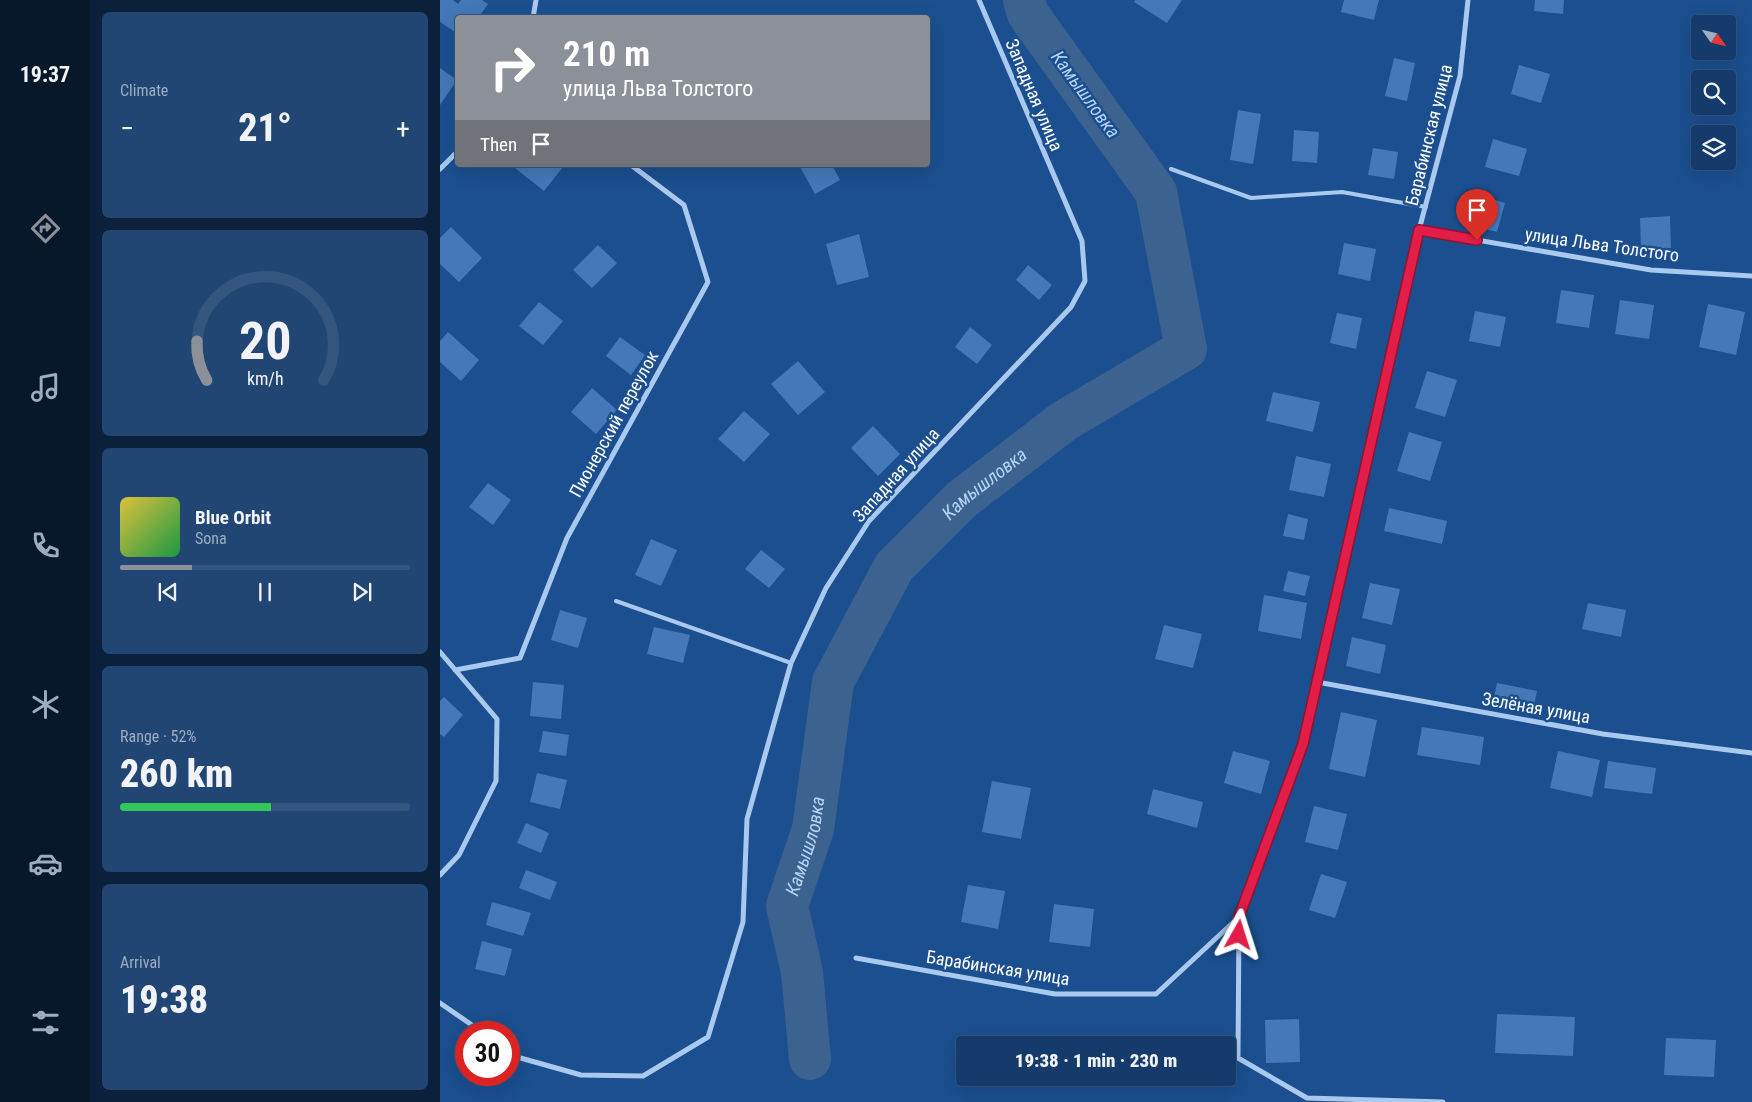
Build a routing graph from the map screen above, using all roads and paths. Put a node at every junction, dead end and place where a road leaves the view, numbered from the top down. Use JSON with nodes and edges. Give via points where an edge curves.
{"nodes":[{"id":1,"x":536,"y":0,"type":"edge"},
{"id":2,"x":979,"y":0,"type":"edge"},
{"id":3,"x":1468,"y":0,"type":"edge"},
{"id":4,"x":534,"y":15,"type":"edge"},
{"id":5,"x":455,"y":154,"type":"edge"},
{"id":6,"x":634,"y":167,"type":"edge"},
{"id":7,"x":440,"y":169,"type":"edge"},
{"id":8,"x":1171,"y":169,"type":"dead end"},
{"id":9,"x":1426,"y":207,"type":"junction"},
{"id":10,"x":1419,"y":230,"type":"junction"},
{"id":11,"x":1752,"y":276,"type":"edge"},
{"id":12,"x":616,"y":601,"type":"dead end"},
{"id":13,"x":440,"y":652,"type":"edge"},
{"id":14,"x":791,"y":663,"type":"junction"},
{"id":15,"x":455,"y":670,"type":"junction"},
{"id":16,"x":1317,"y":682,"type":"junction"},
{"id":17,"x":1752,"y":753,"type":"edge"},
{"id":18,"x":440,"y":875,"type":"edge"},
{"id":19,"x":1239,"y":917,"type":"junction"},
{"id":20,"x":856,"y":958,"type":"dead end"},
{"id":21,"x":440,"y":1003,"type":"edge"},
{"id":22,"x":466,"y":1021,"type":"edge"},
{"id":23,"x":520,"y":1058,"type":"edge"},
{"id":24,"x":1443,"y":1102,"type":"edge"}],
"edges":[{"from":1,"to":4,"type":"street"},
{"from":2,"to":14,"type":"street","name":"Западная улица","via":[[1082,241],[1085,281],[1071,307],[869,521],[826,588]]},
{"from":3,"to":9,"type":"street","name":"Барабинская улица","via":[[1460,76]]},
{"from":5,"to":7,"type":"street"},
{"from":6,"to":15,"type":"street","name":"Пионерский переулок","via":[[684,205],[708,282],[567,538],[520,658]]},
{"from":8,"to":9,"type":"lane","via":[[1251,198],[1342,192]]},
{"from":9,"to":10,"type":"street","name":"Барабинская улица"},
{"from":10,"to":11,"type":"street","name":"улица Льва Толстого","via":[[1651,270]]},
{"from":10,"to":16,"type":"street","name":"Барабинская улица"},
{"from":12,"to":14,"type":"lane"},
{"from":13,"to":15,"type":"street"},
{"from":14,"to":23,"type":"street","name":"Западная улица","via":[[746,818],[743,922],[708,1036],[643,1076],[581,1075]]},
{"from":15,"to":18,"type":"street","via":[[497,719],[496,781],[459,855]]},
{"from":16,"to":17,"type":"street","name":"Зелёная улица","via":[[1603,734]]},
{"from":16,"to":19,"type":"street","name":"Барабинская улица","via":[[1303,744]]},
{"from":19,"to":20,"type":"street","name":"Барабинская улица","via":[[1156,994],[1055,994]]},
{"from":19,"to":24,"type":"street","via":[[1238,1058],[1307,1098]]},
{"from":21,"to":22,"type":"street"}]}
